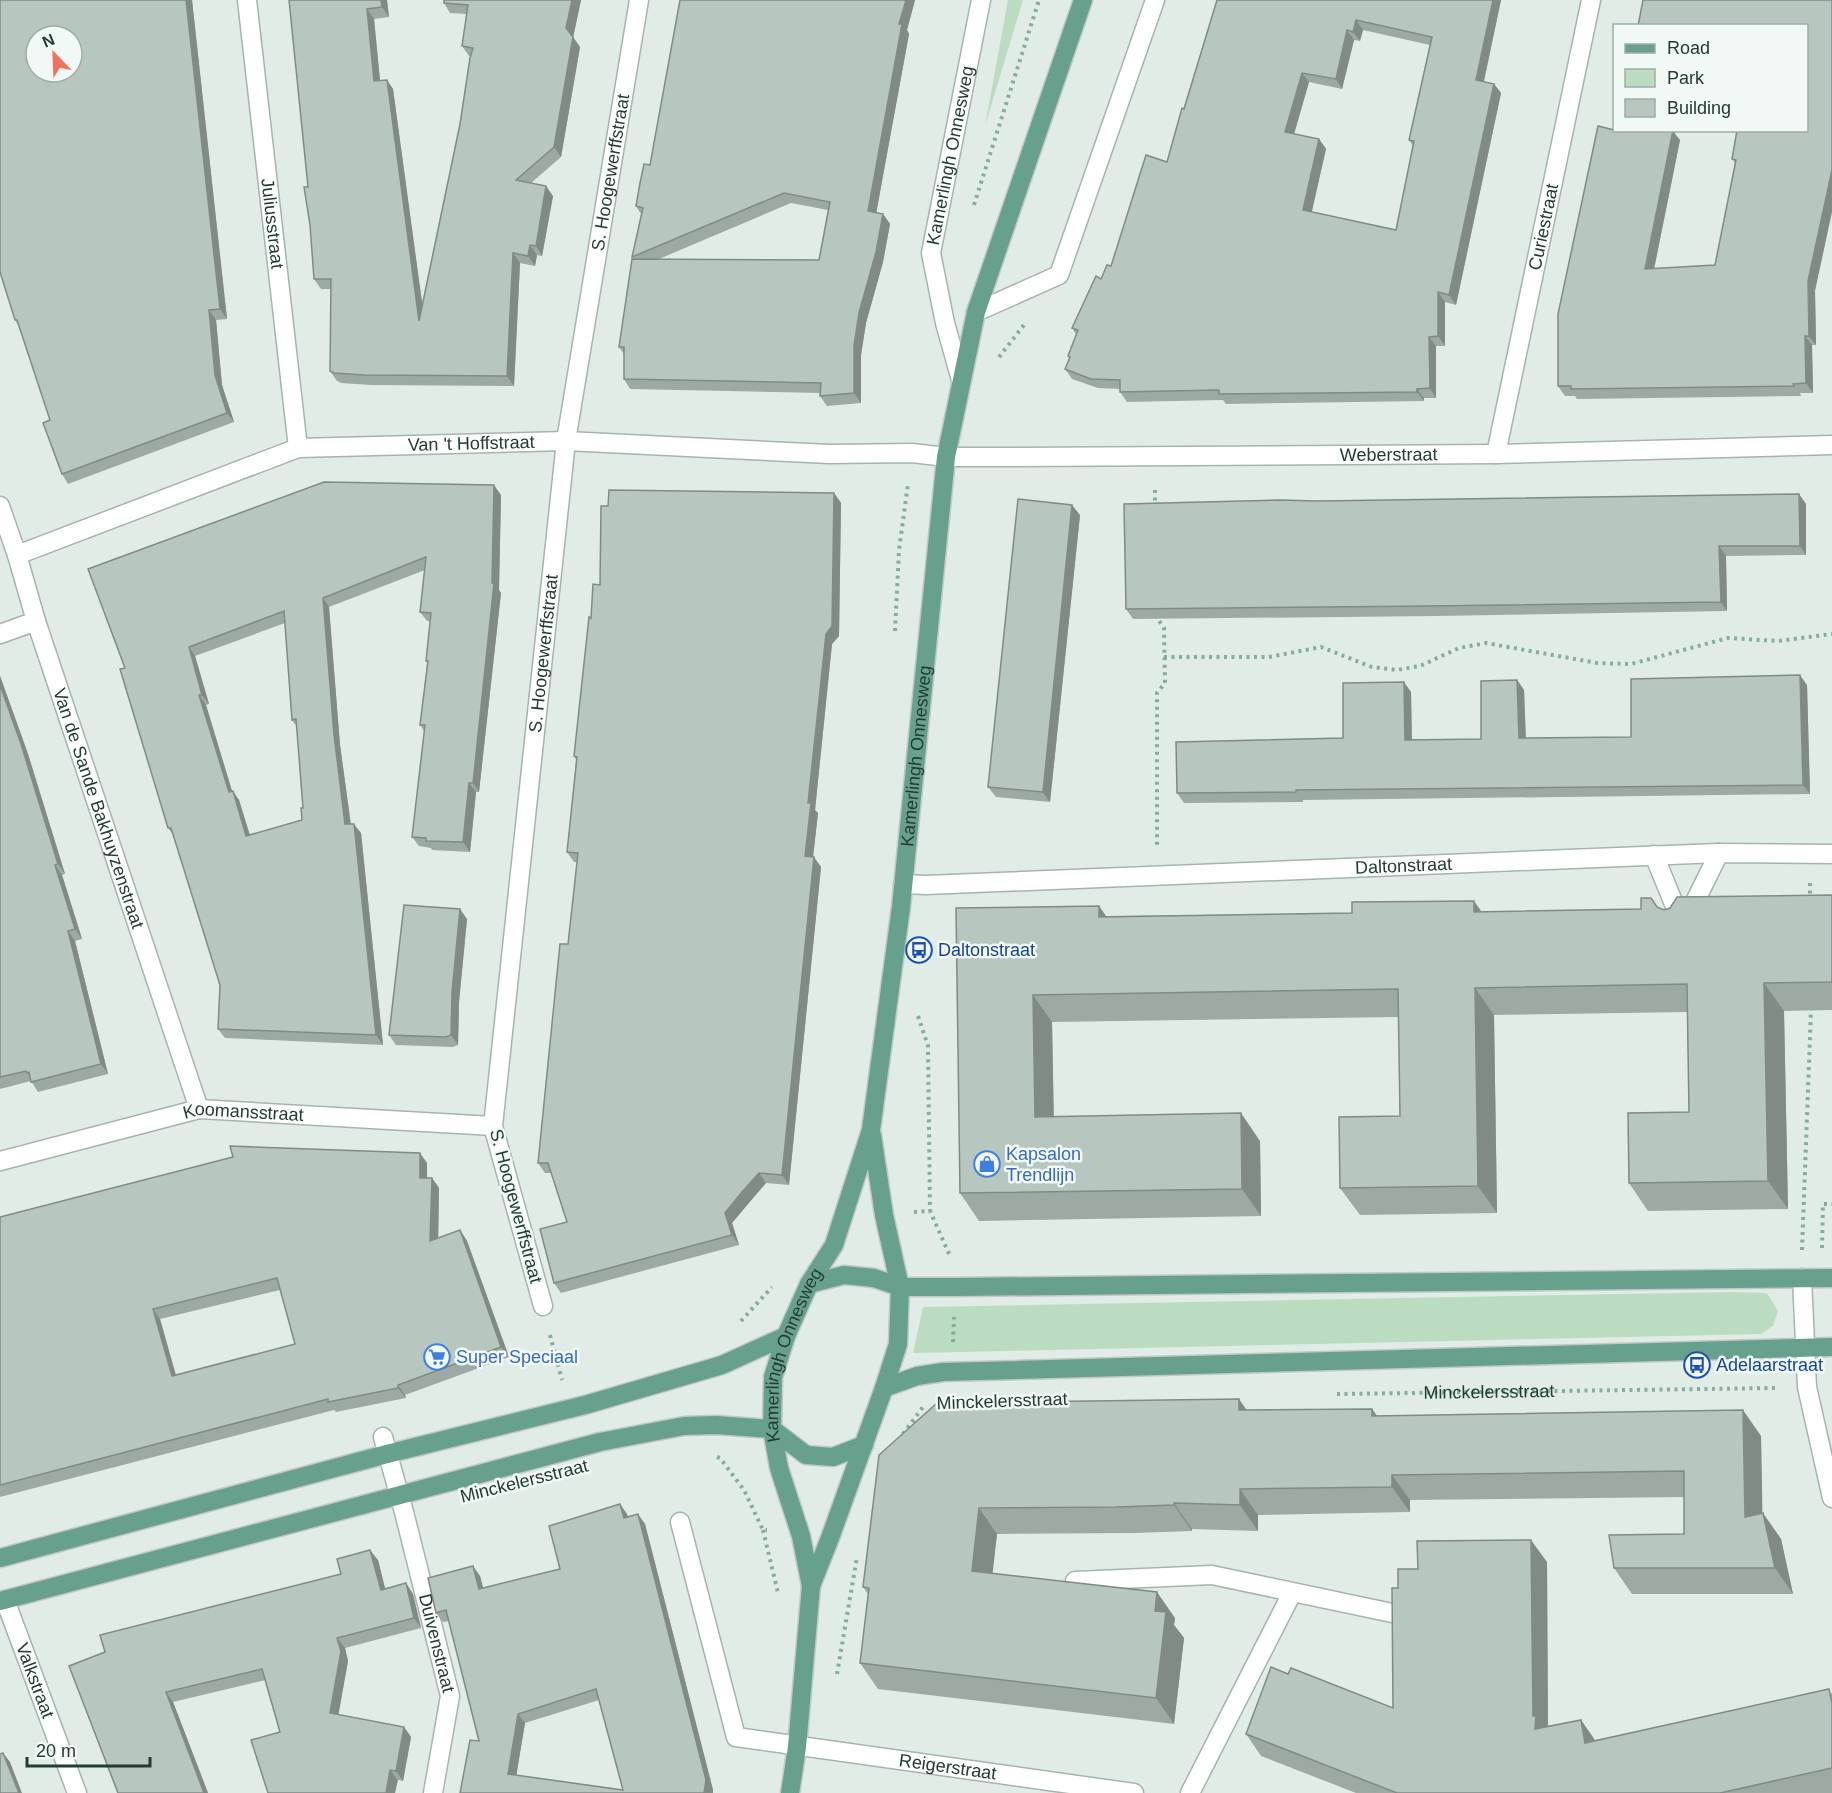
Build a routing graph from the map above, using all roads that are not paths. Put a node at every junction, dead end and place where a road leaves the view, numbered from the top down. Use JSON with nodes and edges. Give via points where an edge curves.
{"nodes":[{"id":1,"x":247,"y":0,"type":"edge"},
{"id":2,"x":639,"y":0,"type":"edge"},
{"id":3,"x":981,"y":0,"type":"edge"},
{"id":4,"x":1083,"y":0,"type":"edge"},
{"id":5,"x":1155,"y":0,"type":"edge"},
{"id":6,"x":1592,"y":0,"type":"edge"},
{"id":7,"x":976,"y":312,"type":"junction"},
{"id":8,"x":961,"y":380,"type":"junction"},
{"id":9,"x":566,"y":441,"type":"junction"},
{"id":10,"x":1832,"y":444,"type":"edge"},
{"id":11,"x":298,"y":448,"type":"junction"},
{"id":12,"x":1496,"y":454,"type":"junction"},
{"id":13,"x":946,"y":457,"type":"junction"},
{"id":14,"x":0,"y":507,"type":"edge"},
{"id":15,"x":17,"y":555,"type":"junction"},
{"id":16,"x":36,"y":621,"type":"junction"},
{"id":17,"x":0,"y":634,"type":"edge"},
{"id":18,"x":1719,"y":853,"type":"junction"},
{"id":19,"x":1832,"y":854,"type":"edge"},
{"id":20,"x":1654,"y":855,"type":"junction"},
{"id":21,"x":903,"y":884,"type":"junction"},
{"id":22,"x":199,"y":1108,"type":"junction"},
{"id":23,"x":494,"y":1126,"type":"junction"},
{"id":24,"x":871,"y":1130,"type":"junction"},
{"id":25,"x":0,"y":1161,"type":"edge"},
{"id":26,"x":1802,"y":1278,"type":"junction"},
{"id":27,"x":1832,"y":1278,"type":"edge"},
{"id":28,"x":809,"y":1284,"type":"junction"},
{"id":29,"x":900,"y":1287,"type":"junction"},
{"id":30,"x":543,"y":1306,"type":"road end"},
{"id":31,"x":786,"y":1336,"type":"junction"},
{"id":32,"x":1805,"y":1347,"type":"junction"},
{"id":33,"x":1832,"y":1347,"type":"edge"},
{"id":34,"x":884,"y":1388,"type":"junction"},
{"id":35,"x":772,"y":1429,"type":"junction"},
{"id":36,"x":864,"y":1445,"type":"junction"},
{"id":37,"x":385,"y":1446,"type":"junction"},
{"id":38,"x":399,"y":1495,"type":"junction"},
{"id":39,"x":1832,"y":1498,"type":"edge"},
{"id":40,"x":680,"y":1522,"type":"dead end"},
{"id":41,"x":0,"y":1558,"type":"edge"},
{"id":42,"x":1075,"y":1581,"type":"edge"},
{"id":43,"x":810,"y":1586,"type":"junction"},
{"id":44,"x":1292,"y":1593,"type":"junction"},
{"id":45,"x":3,"y":1600,"type":"edge"},
{"id":46,"x":1397,"y":1614,"type":"edge"},
{"id":47,"x":797,"y":1747,"type":"junction"},
{"id":48,"x":77,"y":1793,"type":"edge"},
{"id":49,"x":433,"y":1793,"type":"edge"},
{"id":50,"x":790,"y":1793,"type":"edge"},
{"id":51,"x":1134,"y":1793,"type":"edge"},
{"id":52,"x":1190,"y":1793,"type":"edge"}],
"edges":[{"from":1,"to":11,"type":"street","name":"Juliusstraat"},
{"from":2,"to":9,"type":"street","name":"S. Hoogewerffstraat"},
{"from":3,"to":8,"type":"street","name":"Kamerlingh Onnesweg","via":[[930,253]]},
{"from":4,"to":7,"type":"main road","name":"Kamerlingh Onnesweg"},
{"from":5,"to":7,"type":"street","via":[[1059,275]]},
{"from":6,"to":12,"type":"street","name":"Curiestraat"},
{"from":7,"to":8,"type":"main road","name":"Kamerlingh Onnesweg"},
{"from":8,"to":13,"type":"main road","name":"Kamerlingh Onnesweg"},
{"from":9,"to":11,"type":"street","name":"Van 't Hoffstraat"},
{"from":9,"to":13,"type":"street","name":"Van 't Hoffstraat"},
{"from":9,"to":23,"type":"street","name":"S. Hoogewerffstraat"},
{"from":10,"to":12,"type":"street","name":"Weberstraat"},
{"from":11,"to":15,"type":"street","name":"Van 't Hoffstraat"},
{"from":12,"to":13,"type":"street","name":"Weberstraat"},
{"from":13,"to":21,"type":"main road","name":"Kamerlingh Onnesweg"},
{"from":14,"to":15,"type":"street","name":"Van de Sande Bakhuyzenstraat"},
{"from":15,"to":16,"type":"street","name":"Van de Sande Bakhuyzenstraat"},
{"from":16,"to":17,"type":"street"},
{"from":16,"to":22,"type":"street","name":"Van de Sande Bakhuyzenstraat"},
{"from":18,"to":19,"type":"street","name":"Daltonstraat"},
{"from":18,"to":20,"type":"street","name":"Daltonstraat"},
{"from":18,"to":20,"type":"street","via":[[1683,926]]},
{"from":20,"to":21,"type":"street","name":"Daltonstraat"},
{"from":21,"to":24,"type":"main road","name":"Kamerlingh Onnesweg"},
{"from":22,"to":23,"type":"street","name":"Koomansstraat"},
{"from":22,"to":25,"type":"street","name":"Koomansstraat"},
{"from":23,"to":30,"type":"street","name":"S. Hoogewerffstraat"},
{"from":24,"to":28,"type":"main road","name":"Kamerlingh Onnesweg","via":[[834,1245]]},
{"from":24,"to":29,"type":"main road","name":"Kamerlingh Onnesweg"},
{"from":26,"to":27,"type":"main road"},
{"from":26,"to":29,"type":"main road"},
{"from":26,"to":32,"type":"street"},
{"from":28,"to":29,"type":"main road","via":[[844,1275],[874,1278]]},
{"from":28,"to":31,"type":"main road","name":"Kamerlingh Onnesweg"},
{"from":29,"to":34,"type":"main road","name":"Kamerlingh Onnesweg","via":[[898,1344]]},
{"from":31,"to":35,"type":"main road","name":"Kamerlingh Onnesweg","via":[[772,1377]]},
{"from":31,"to":37,"type":"main road","via":[[722,1365],[585,1405]]},
{"from":32,"to":33,"type":"main road","name":"Minckelersstraat"},
{"from":32,"to":34,"type":"main road","name":"Minckelersstraat","via":[[943,1372]]},
{"from":32,"to":39,"type":"street","via":[[1807,1387]]},
{"from":34,"to":36,"type":"main road","name":"Kamerlingh Onnesweg"},
{"from":35,"to":36,"type":"main road","via":[[806,1455],[833,1457]]},
{"from":35,"to":38,"type":"main road","name":"Minckelersstraat","via":[[684,1426],[600,1442]]},
{"from":35,"to":43,"type":"main road","name":"Kamerlingh Onnesweg","via":[[779,1468],[801,1536]]},
{"from":36,"to":43,"type":"main road","name":"Kamerlingh Onnesweg"},
{"from":37,"to":38,"type":"street"},
{"from":37,"to":41,"type":"main road"},
{"from":38,"to":45,"type":"main road","name":"Minckelersstraat"},
{"from":38,"to":49,"type":"street","name":"Duivenstraat","via":[[450,1696]]},
{"from":40,"to":47,"type":"street","via":[[736,1737]]},
{"from":42,"to":44,"type":"street","via":[[1212,1575]]},
{"from":43,"to":47,"type":"main road","name":"Kamerlingh Onnesweg"},
{"from":44,"to":46,"type":"street"},
{"from":44,"to":52,"type":"street"},
{"from":45,"to":48,"type":"street","name":"Valkstraat"},
{"from":47,"to":50,"type":"main road","name":"Kamerlingh Onnesweg"},
{"from":47,"to":51,"type":"street","name":"Reigerstraat"}]}
